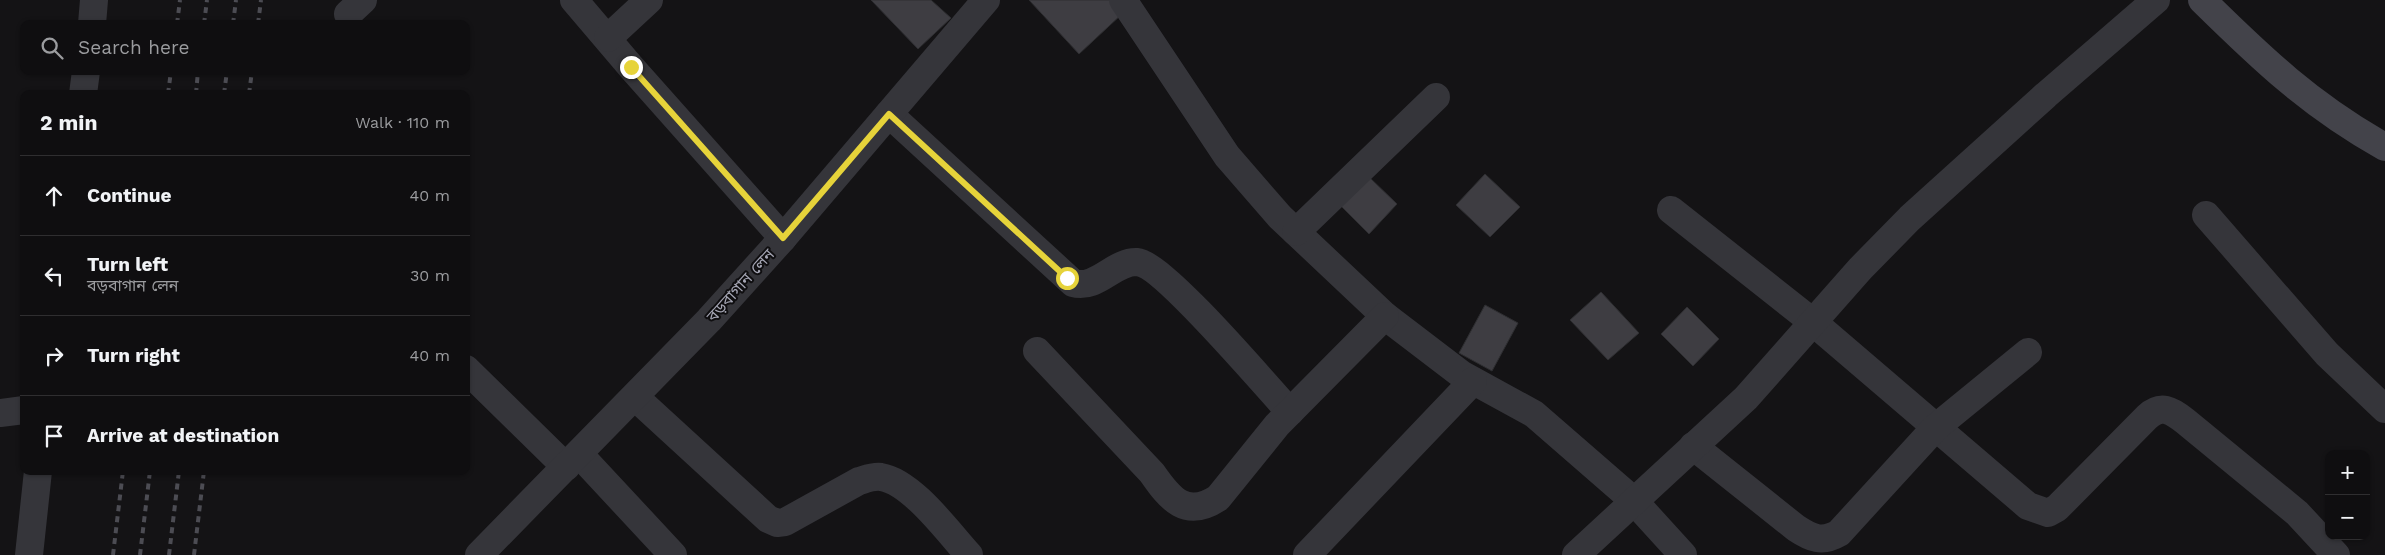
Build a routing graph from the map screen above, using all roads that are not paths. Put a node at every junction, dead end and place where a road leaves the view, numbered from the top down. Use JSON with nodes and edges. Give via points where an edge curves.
{"nodes":[{"id":1,"x":94,"y":0,"type":"edge"},
{"id":2,"x":574,"y":0,"type":"edge"},
{"id":3,"x":650,"y":0,"type":"edge"},
{"id":4,"x":986,"y":0,"type":"edge"},
{"id":5,"x":1123,"y":0,"type":"edge"},
{"id":6,"x":2156,"y":0,"type":"edge"},
{"id":7,"x":2202,"y":0,"type":"edge"},
{"id":8,"x":92,"y":20,"type":"edge"},
{"id":9,"x":608,"y":38,"type":"junction"},
{"id":10,"x":85,"y":75,"type":"edge"},
{"id":11,"x":84,"y":90,"type":"edge"},
{"id":12,"x":1436,"y":97,"type":"dead end"},
{"id":13,"x":889,"y":114,"type":"junction"},
{"id":14,"x":2385,"y":146,"type":"edge"},
{"id":15,"x":1671,"y":210,"type":"dead end"},
{"id":16,"x":2206,"y":215,"type":"dead end"},
{"id":17,"x":1296,"y":232,"type":"junction"},
{"id":18,"x":783,"y":238,"type":"junction"},
{"id":19,"x":1385,"y":316,"type":"junction"},
{"id":20,"x":1814,"y":323,"type":"junction"},
{"id":21,"x":1037,"y":351,"type":"dead end"},
{"id":22,"x":2028,"y":352,"type":"dead end"},
{"id":23,"x":470,"y":372,"type":"edge"},
{"id":24,"x":1473,"y":381,"type":"junction"},
{"id":25,"x":635,"y":397,"type":"junction"},
{"id":26,"x":2385,"y":409,"type":"edge"},
{"id":27,"x":20,"y":410,"type":"edge"},
{"id":28,"x":1290,"y":412,"type":"junction"},
{"id":29,"x":0,"y":413,"type":"edge"},
{"id":30,"x":1935,"y":428,"type":"junction"},
{"id":31,"x":1693,"y":446,"type":"junction"},
{"id":32,"x":572,"y":461,"type":"junction"},
{"id":33,"x":38,"y":475,"type":"edge"},
{"id":34,"x":1633,"y":500,"type":"junction"},
{"id":35,"x":29,"y":555,"type":"edge"},
{"id":36,"x":479,"y":555,"type":"edge"},
{"id":37,"x":673,"y":555,"type":"edge"},
{"id":38,"x":969,"y":555,"type":"edge"},
{"id":39,"x":1307,"y":555,"type":"edge"},
{"id":40,"x":1576,"y":555,"type":"edge"},
{"id":41,"x":1683,"y":555,"type":"edge"},
{"id":42,"x":2336,"y":555,"type":"edge"}],
"edges":[{"from":1,"to":8,"type":"street"},
{"from":2,"to":9,"type":"street"},
{"from":3,"to":9,"type":"street"},
{"from":4,"to":13,"type":"street","name":"বড়বাগান লেন"},
{"from":5,"to":17,"type":"street","via":[[1227,156]]},
{"from":6,"to":20,"type":"street","via":[[1910,218]]},
{"from":7,"to":14,"type":"street","via":[[2299,91]]},
{"from":9,"to":18,"type":"street"},
{"from":10,"to":11,"type":"street"},
{"from":12,"to":17,"type":"street"},
{"from":13,"to":18,"type":"street","name":"বড়বাগান লেন"},
{"from":13,"to":28,"type":"street","via":[[1073,283],[1087,285],[1136,262],[1156,271]]},
{"from":15,"to":20,"type":"street"},
{"from":16,"to":26,"type":"street","via":[[2327,354]]},
{"from":17,"to":19,"type":"street"},
{"from":18,"to":25,"type":"street","name":"বড়বাগান লেন"},
{"from":19,"to":24,"type":"street"},
{"from":19,"to":28,"type":"street"},
{"from":20,"to":30,"type":"street"},
{"from":20,"to":31,"type":"street","via":[[1746,398]]},
{"from":21,"to":28,"type":"street","via":[[1152,473],[1166,493],[1187,506],[1206,505],[1218,498]]},
{"from":22,"to":30,"type":"street"},
{"from":23,"to":32,"type":"street"},
{"from":24,"to":34,"type":"street","via":[[1534,414]]},
{"from":24,"to":39,"type":"street"},
{"from":25,"to":32,"type":"street","name":"বড়বাগান লেন"},
{"from":25,"to":38,"type":"street","via":[[776,523],[785,522],[859,481],[881,477],[904,487]]},
{"from":27,"to":29,"type":"street"},
{"from":30,"to":31,"type":"street","via":[[1839,533],[1829,539],[1809,537]]},
{"from":30,"to":42,"type":"street","via":[[2028,506],[2048,513],[2154,411],[2162,408],[2172,412],[2297,513]]},
{"from":31,"to":34,"type":"street"},
{"from":32,"to":36,"type":"street","name":"বড়বাগান লেন"},
{"from":32,"to":37,"type":"street"},
{"from":33,"to":35,"type":"street"},
{"from":34,"to":40,"type":"street"},
{"from":34,"to":41,"type":"street"}]}
